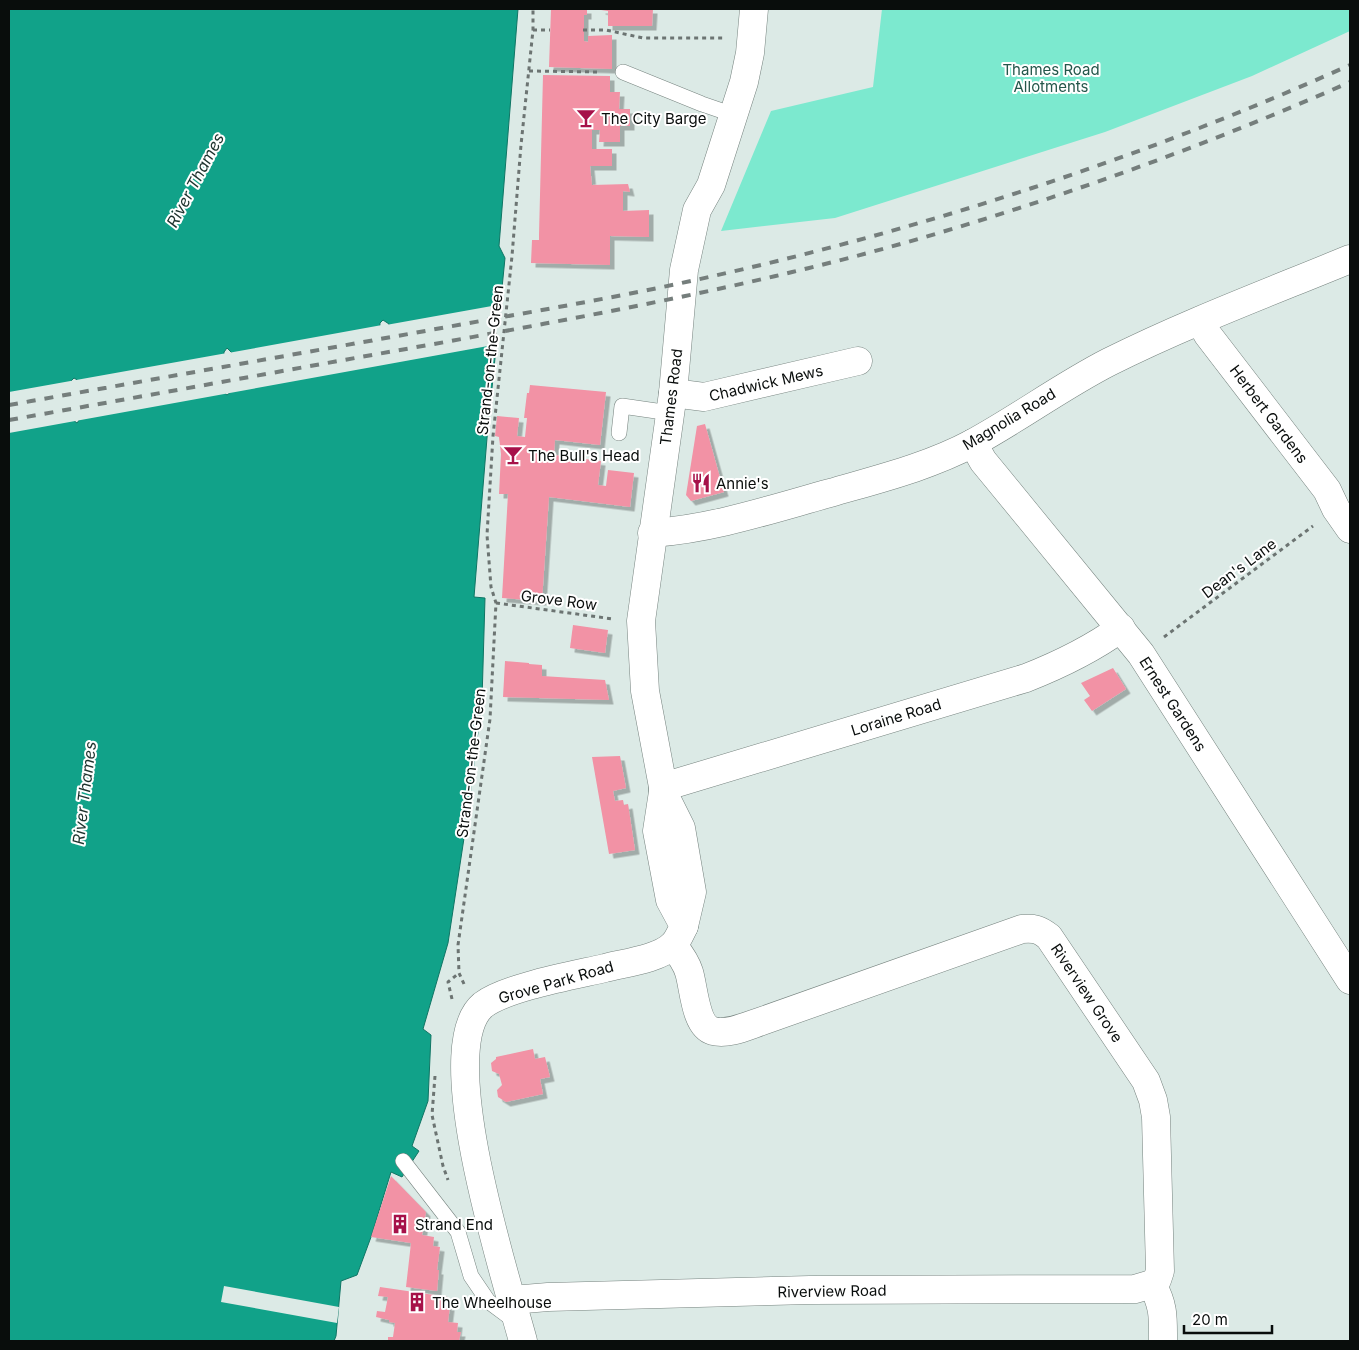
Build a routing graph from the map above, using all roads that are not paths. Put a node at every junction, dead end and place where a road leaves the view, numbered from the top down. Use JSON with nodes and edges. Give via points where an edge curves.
{"nodes":[{"id":1,"x":754,"y":9,"type":"edge"},
{"id":2,"x":623,"y":72,"type":"road end"},
{"id":3,"x":734,"y":115,"type":"junction"},
{"id":4,"x":1350,"y":260,"type":"edge"},
{"id":5,"x":1200,"y":321,"type":"junction"},
{"id":6,"x":858,"y":361,"type":"dead end"},
{"id":7,"x":671,"y":403,"type":"junction"},
{"id":8,"x":619,"y":433,"type":"dead end"},
{"id":9,"x":973,"y":443,"type":"junction"},
{"id":10,"x":1343,"y":519,"type":"edge"},
{"id":11,"x":652,"y":533,"type":"junction"},
{"id":12,"x":1120,"y":628,"type":"junction"},
{"id":13,"x":663,"y":790,"type":"junction"},
{"id":14,"x":679,"y":936,"type":"junction"},
{"id":15,"x":1350,"y":980,"type":"edge"},
{"id":16,"x":403,"y":1161,"type":"dead end"},
{"id":17,"x":1152,"y":1284,"type":"junction"},
{"id":18,"x":518,"y":1322,"type":"edge"},
{"id":19,"x":1163,"y":1341,"type":"edge"}],
"edges":[{"from":1,"to":3,"type":"street","name":"Thames Road","via":[[750,53]]},
{"from":2,"to":3,"type":"lane"},
{"from":3,"to":7,"type":"street","name":"Thames Road","via":[[711,185],[697,210],[684,270]]},
{"from":4,"to":5,"type":"street","name":"Magnolia Road"},
{"from":5,"to":9,"type":"street","name":"Magnolia Road","via":[[1083,375]]},
{"from":5,"to":10,"type":"street","name":"Herbert Gardens","via":[[1327,490]]},
{"from":6,"to":7,"type":"street","name":"Chadwick Mews"},
{"from":7,"to":8,"type":"lane","via":[[622,406]]},
{"from":7,"to":11,"type":"street","name":"Thames Road"},
{"from":9,"to":11,"type":"street","name":"Magnolia Road","via":[[942,458],[770,510],[694,528]]},
{"from":9,"to":12,"type":"street","name":"Ernest Gardens","via":[[983,461]]},
{"from":11,"to":13,"type":"street","name":"Thames Road","via":[[641,621],[642,655],[645,691]]},
{"from":12,"to":13,"type":"street","name":"Loraine Road","via":[[1102,642],[1026,678]]},
{"from":12,"to":15,"type":"street","name":"Ernest Gardens","via":[[1141,654]]},
{"from":13,"to":14,"type":"street","name":"Thames Road","via":[[681,828],[692,892]]},
{"from":14,"to":17,"type":"street","name":"Riverview Grove","via":[[700,1020],[705,1028],[726,1032],[1022,929],[1042,930],[1146,1081],[1153,1100],[1160,1271]]},
{"from":14,"to":18,"type":"street","name":"Grove Park Road","via":[[663,952],[511,992],[484,1004],[472,1020],[465,1055],[472,1133],[478,1172]]},
{"from":16,"to":18,"type":"lane","via":[[458,1232],[471,1276],[488,1300]]},
{"from":17,"to":18,"type":"street","name":"Riverview Road","via":[[1135,1289],[810,1290],[548,1297]]},
{"from":17,"to":19,"type":"street","via":[[1163,1308]]}]}
